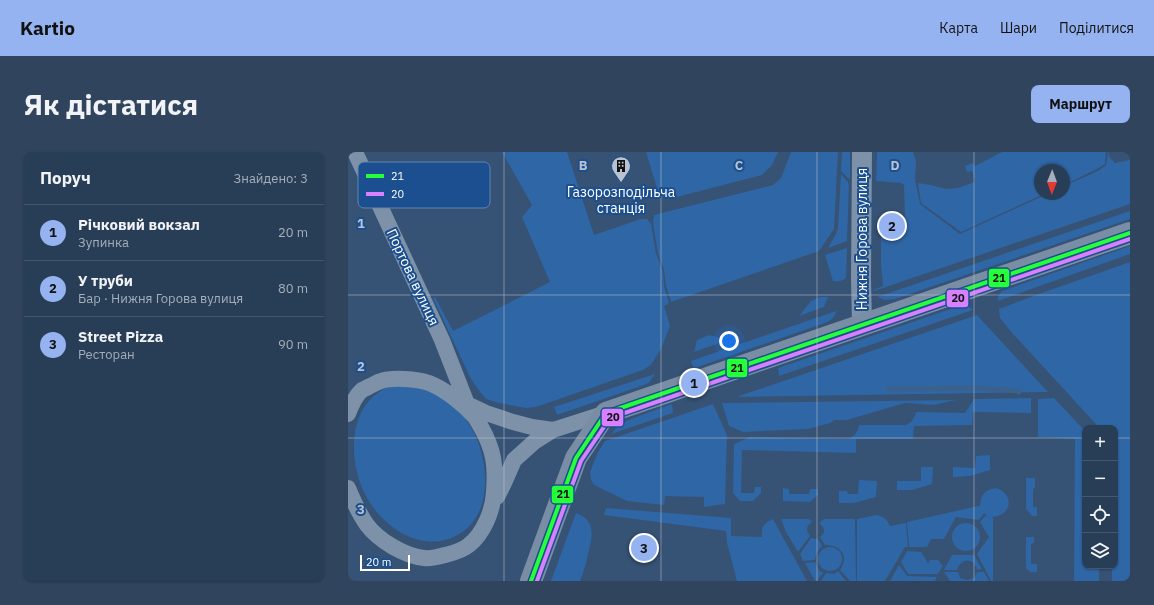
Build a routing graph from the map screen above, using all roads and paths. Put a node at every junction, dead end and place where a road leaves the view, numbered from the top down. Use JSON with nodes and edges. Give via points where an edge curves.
{"nodes":[{"id":1,"x":355,"y":152,"type":"edge"},
{"id":2,"x":862,"y":152,"type":"edge"},
{"id":3,"x":360,"y":162,"type":"edge"},
{"id":4,"x":381,"y":208,"type":"edge"},
{"id":5,"x":1130,"y":233,"type":"edge"},
{"id":6,"x":862,"y":326,"type":"junction"},
{"id":7,"x":452,"y":397,"type":"junction"},
{"id":8,"x":467,"y":404,"type":"junction"},
{"id":9,"x":606,"y":412,"type":"junction"},
{"id":10,"x":348,"y":414,"type":"edge"},
{"id":11,"x":553,"y":430,"type":"junction"},
{"id":12,"x":348,"y":488,"type":"edge"},
{"id":13,"x":494,"y":503,"type":"junction"},
{"id":14,"x":531,"y":581,"type":"edge"}],
"edges":[{"from":1,"to":3,"type":"street","name":"Портова вулиця"},
{"from":2,"to":6,"type":"street","name":"Нижня Горова вулиця"},
{"from":4,"to":8,"type":"street","name":"Портова вулиця","via":[[442,340]]},
{"from":5,"to":6,"type":"main road"},
{"from":6,"to":9,"type":"main road"},
{"from":7,"to":8,"type":"street"},
{"from":7,"to":10,"type":"street","via":[[429,383],[404,378],[382,380],[362,391]]},
{"from":7,"to":13,"type":"street","via":[[476,418],[488,439],[493,455]]},
{"from":8,"to":11,"type":"street","via":[[513,422]]},
{"from":9,"to":11,"type":"street"},
{"from":9,"to":14,"type":"main road","via":[[576,458]]},
{"from":11,"to":13,"type":"street","via":[[534,442],[514,460]]},
{"from":12,"to":13,"type":"street","via":[[367,526],[388,544],[413,557],[426,559],[465,549],[481,533]]}]}
